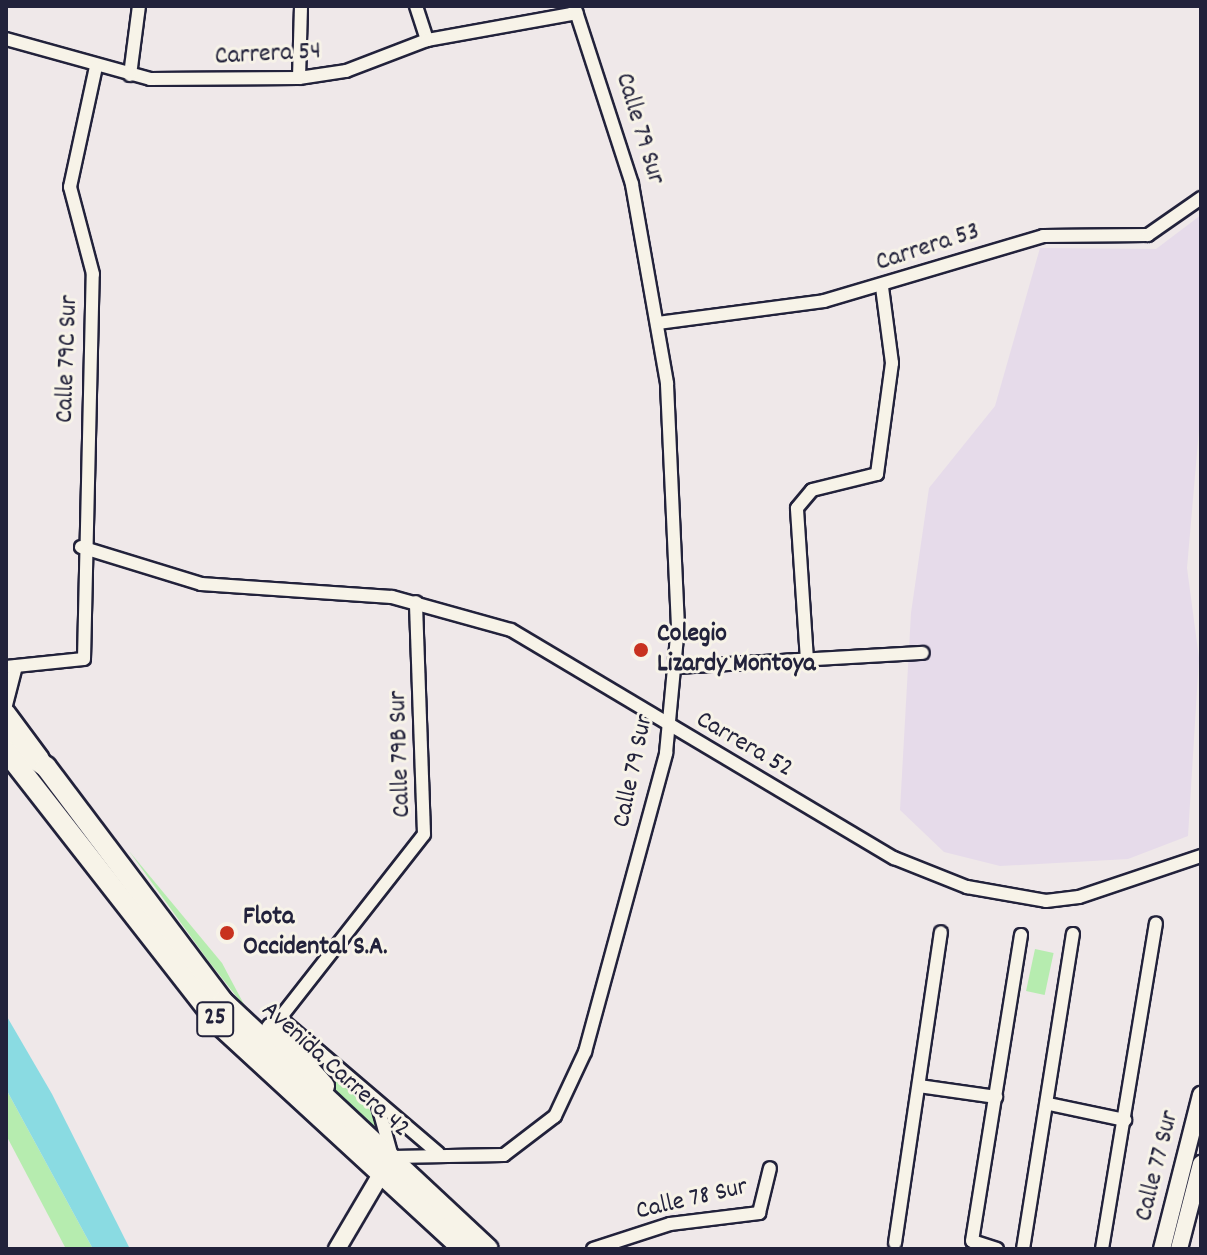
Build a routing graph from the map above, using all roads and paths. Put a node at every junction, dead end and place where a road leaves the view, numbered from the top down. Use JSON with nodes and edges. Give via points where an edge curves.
{"nodes":[{"id":1,"x":139,"y":6,"type":"edge"},
{"id":2,"x":301,"y":6,"type":"edge"},
{"id":3,"x":416,"y":6,"type":"edge"},
{"id":4,"x":575,"y":10,"type":"edge"},
{"id":5,"x":6,"y":39,"type":"edge"},
{"id":6,"x":427,"y":40,"type":"junction"},
{"id":7,"x":96,"y":67,"type":"junction"},
{"id":8,"x":130,"y":75,"type":"junction"},
{"id":9,"x":299,"y":78,"type":"junction"},
{"id":10,"x":1201,"y":198,"type":"edge"},
{"id":11,"x":882,"y":287,"type":"junction"},
{"id":12,"x":658,"y":323,"type":"junction"},
{"id":13,"x":81,"y":547,"type":"junction"},
{"id":14,"x":416,"y":602,"type":"junction"},
{"id":15,"x":923,"y":653,"type":"dead end"},
{"id":16,"x":807,"y":660,"type":"junction"},
{"id":17,"x":11,"y":666,"type":"edge"},
{"id":18,"x":678,"y":667,"type":"junction"},
{"id":19,"x":6,"y":705,"type":"edge"},
{"id":20,"x":6,"y":713,"type":"edge"},
{"id":21,"x":670,"y":727,"type":"junction"},
{"id":22,"x":6,"y":738,"type":"edge"},
{"id":23,"x":6,"y":751,"type":"edge"},
{"id":24,"x":46,"y":767,"type":"junction"},
{"id":25,"x":1201,"y":856,"type":"edge"},
{"id":26,"x":1156,"y":923,"type":"dead end"},
{"id":27,"x":941,"y":932,"type":"dead end"},
{"id":28,"x":1073,"y":934,"type":"dead end"},
{"id":29,"x":1021,"y":935,"type":"dead end"},
{"id":30,"x":271,"y":1029,"type":"junction"},
{"id":31,"x":281,"y":1057,"type":"junction"},
{"id":32,"x":919,"y":1086,"type":"junction"},
{"id":33,"x":1201,"y":1095,"type":"edge"},
{"id":34,"x":996,"y":1097,"type":"junction"},
{"id":35,"x":1049,"y":1104,"type":"junction"},
{"id":36,"x":378,"y":1106,"type":"junction"},
{"id":37,"x":339,"y":1109,"type":"junction"},
{"id":38,"x":317,"y":1114,"type":"junction"},
{"id":39,"x":1125,"y":1120,"type":"junction"},
{"id":40,"x":441,"y":1155,"type":"junction"},
{"id":41,"x":1201,"y":1164,"type":"edge"},
{"id":42,"x":387,"y":1165,"type":"junction"},
{"id":43,"x":770,"y":1168,"type":"dead end"},
{"id":44,"x":895,"y":1243,"type":"dead end"},
{"id":45,"x":971,"y":1245,"type":"edge"},
{"id":46,"x":337,"y":1249,"type":"edge"},
{"id":47,"x":464,"y":1249,"type":"edge"},
{"id":48,"x":488,"y":1249,"type":"edge"},
{"id":49,"x":593,"y":1249,"type":"edge"},
{"id":50,"x":997,"y":1249,"type":"edge"},
{"id":51,"x":1023,"y":1249,"type":"edge"},
{"id":52,"x":1102,"y":1249,"type":"edge"},
{"id":53,"x":1162,"y":1249,"type":"edge"},
{"id":54,"x":1179,"y":1249,"type":"edge"}],
"edges":[{"from":1,"to":8,"type":"street"},
{"from":2,"to":9,"type":"street"},
{"from":3,"to":6,"type":"street"},
{"from":4,"to":6,"type":"street","name":"Carrera 54"},
{"from":4,"to":12,"type":"street","name":"Calle 79 Sur","via":[[632,184]]},
{"from":5,"to":7,"type":"street","name":"Carrera 54"},
{"from":6,"to":9,"type":"street","name":"Carrera 54","via":[[346,71]]},
{"from":7,"to":8,"type":"street","name":"Carrera 54"},
{"from":7,"to":13,"type":"street","name":"Calle 79C Sur","via":[[70,187],[93,274]]},
{"from":8,"to":9,"type":"street","name":"Carrera 54"},
{"from":10,"to":11,"type":"street","name":"Carrera 53","via":[[1148,235],[1043,236]]},
{"from":11,"to":12,"type":"street","name":"Carrera 53","via":[[791,307]]},
{"from":11,"to":16,"type":"street","via":[[892,363],[877,474],[812,490],[797,508]]},
{"from":12,"to":18,"type":"street","name":"Calle 79 Sur","via":[[669,403]]},
{"from":13,"to":14,"type":"street","name":"Carrera 52","via":[[201,584]]},
{"from":13,"to":17,"type":"street","name":"Calle 79C Sur","via":[[84,659]]},
{"from":14,"to":21,"type":"street","name":"Carrera 52","via":[[511,630]]},
{"from":14,"to":30,"type":"street","name":"Calle 79B Sur","via":[[424,834]]},
{"from":15,"to":16,"type":"street"},
{"from":16,"to":18,"type":"street"},
{"from":17,"to":19,"type":"street"},
{"from":18,"to":21,"type":"street","name":"Calle 79 Sur"},
{"from":20,"to":24,"type":"main road"},
{"from":21,"to":25,"type":"street","name":"Carrera 52","via":[[894,858],[967,887],[1046,901],[1079,897]]},
{"from":21,"to":40,"type":"street","name":"Calle 79 Sur","via":[[585,1052],[565,1101],[545,1128],[504,1155]]},
{"from":22,"to":24,"type":"highway","name":"Avenida Carrera 42","number":"25"},
{"from":23,"to":38,"type":"highway","name":"Avenida Carrera 42","number":"25","via":[[202,1005]]},
{"from":24,"to":30,"type":"highway","name":"Avenida Carrera 42","number":"25","via":[[207,983]]},
{"from":26,"to":39,"type":"street"},
{"from":27,"to":32,"type":"street"},
{"from":28,"to":35,"type":"street"},
{"from":29,"to":34,"type":"street"},
{"from":30,"to":31,"type":"highway","name":"Avenida Carrera 42","number":"25"},
{"from":30,"to":36,"type":"street"},
{"from":30,"to":37,"type":"highway","via":[[308,1061]]},
{"from":31,"to":37,"type":"highway","name":"Avenida Carrera 42","number":"25"},
{"from":31,"to":38,"type":"highway"},
{"from":32,"to":34,"type":"street"},
{"from":32,"to":44,"type":"street"},
{"from":33,"to":53,"type":"street","name":"Calle 77 Sur"},
{"from":34,"to":45,"type":"street"},
{"from":35,"to":39,"type":"street"},
{"from":35,"to":51,"type":"street"},
{"from":36,"to":40,"type":"street"},
{"from":36,"to":42,"type":"street"},
{"from":37,"to":42,"type":"highway","name":"Avenida Carrera 42","number":"25"},
{"from":38,"to":42,"type":"highway","name":"Avenida Carrera 42","number":"25"},
{"from":39,"to":52,"type":"street"},
{"from":40,"to":42,"type":"street","name":"Calle 79 Sur"},
{"from":41,"to":54,"type":"street","name":"Calle 77 Sur"},
{"from":42,"to":46,"type":"street"},
{"from":42,"to":47,"type":"highway","name":"Avenida Carrera 42","number":"25"},
{"from":42,"to":48,"type":"highway","name":"Avenida Carrera 42","number":"25"},
{"from":43,"to":49,"type":"street","name":"Calle 78 Sur","via":[[759,1213],[670,1224]]},
{"from":45,"to":50,"type":"street"}]}
